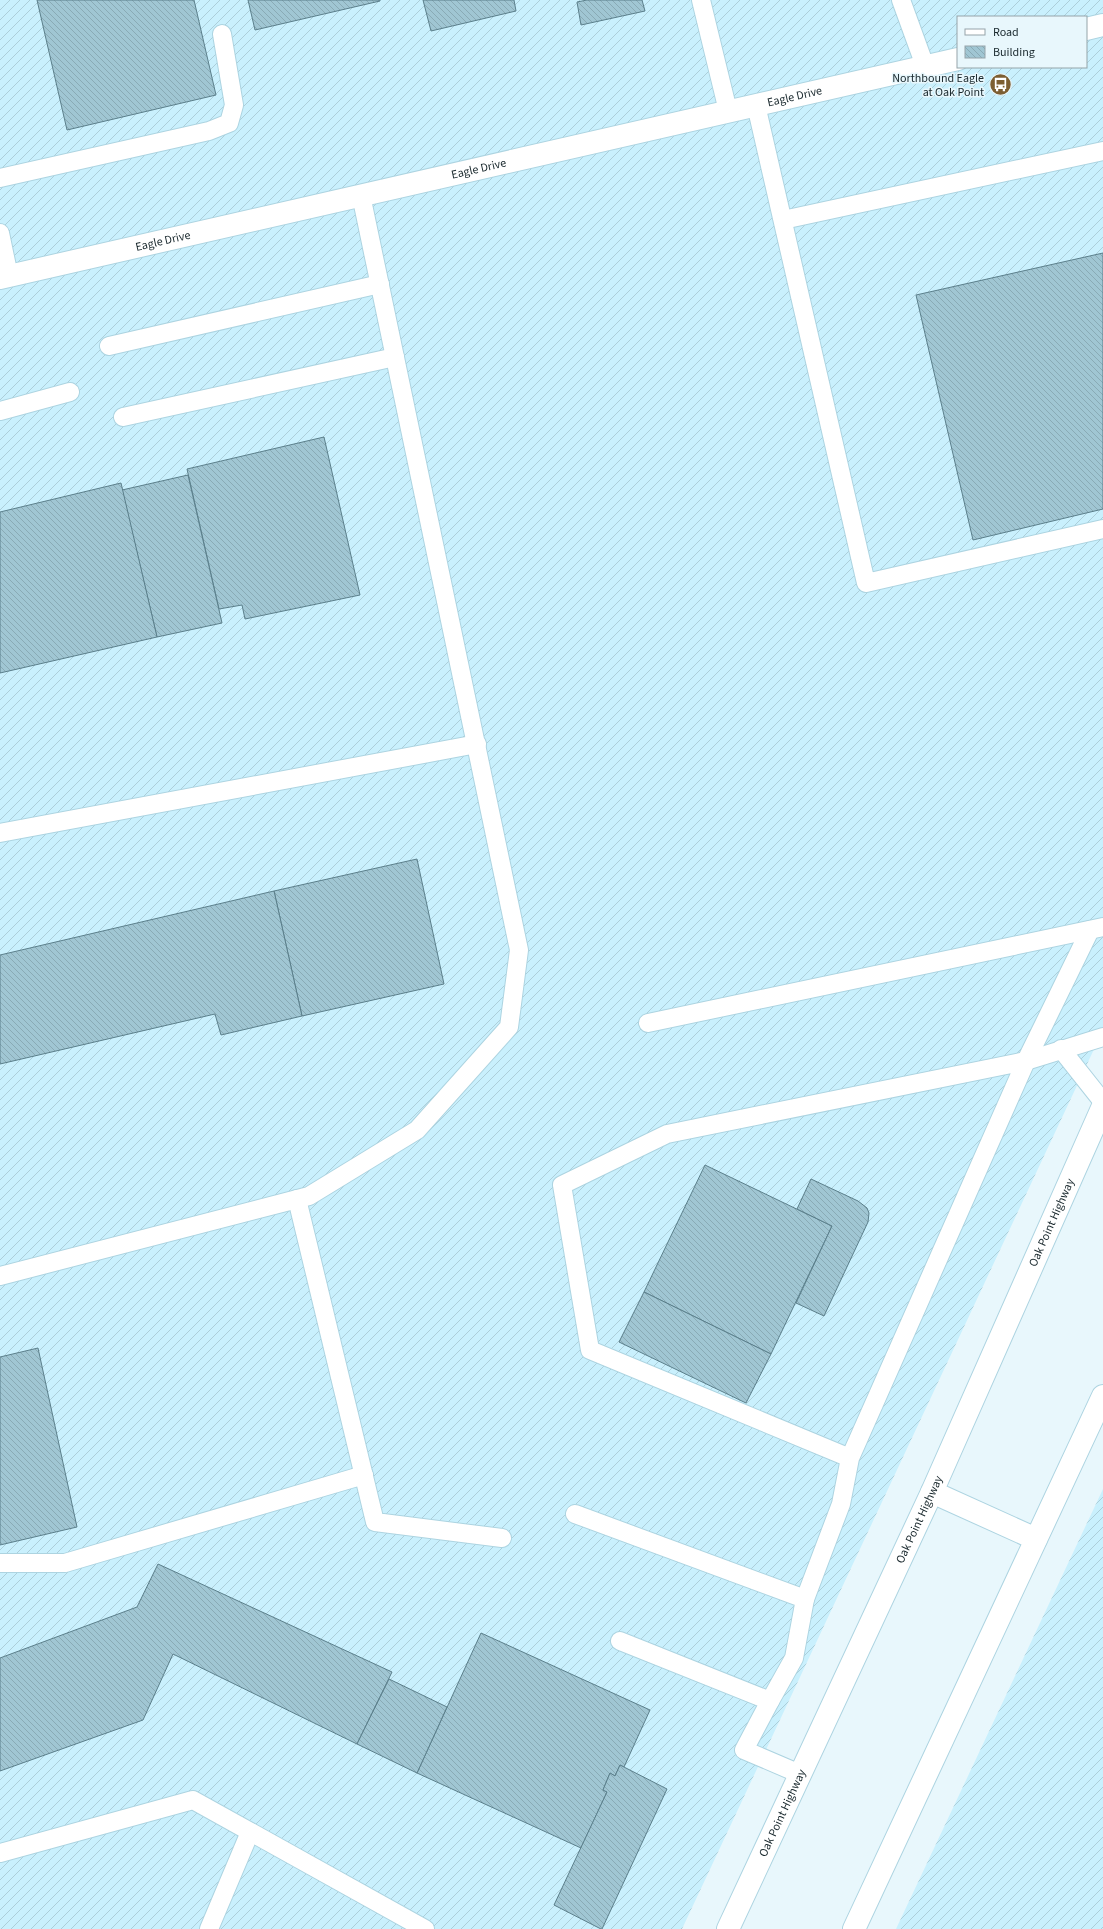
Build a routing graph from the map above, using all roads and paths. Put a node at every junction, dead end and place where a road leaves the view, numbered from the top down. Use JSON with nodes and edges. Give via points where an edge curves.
{"nodes":[{"id":1,"x":701,"y":0,"type":"edge"},
{"id":2,"x":901,"y":0,"type":"edge"},
{"id":3,"x":1103,"y":25,"type":"edge"},
{"id":4,"x":1087,"y":29,"type":"edge"},
{"id":5,"x":222,"y":34,"type":"dead end"},
{"id":6,"x":957,"y":58,"type":"edge"},
{"id":7,"x":925,"y":66,"type":"junction"},
{"id":8,"x":756,"y":105,"type":"junction"},
{"id":9,"x":728,"y":111,"type":"junction"},
{"id":10,"x":1103,"y":151,"type":"edge"},
{"id":11,"x":0,"y":178,"type":"edge"},
{"id":12,"x":361,"y":195,"type":"junction"},
{"id":13,"x":782,"y":220,"type":"junction"},
{"id":14,"x":0,"y":233,"type":"edge"},
{"id":15,"x":5,"y":277,"type":"edge"},
{"id":16,"x":380,"y":284,"type":"junction"},
{"id":17,"x":109,"y":346,"type":"dead end"},
{"id":18,"x":395,"y":357,"type":"junction"},
{"id":19,"x":70,"y":392,"type":"dead end"},
{"id":20,"x":0,"y":410,"type":"edge"},
{"id":21,"x":123,"y":417,"type":"dead end"},
{"id":22,"x":1103,"y":529,"type":"edge"},
{"id":23,"x":477,"y":744,"type":"junction"},
{"id":24,"x":0,"y":833,"type":"edge"},
{"id":25,"x":1096,"y":929,"type":"edge"},
{"id":26,"x":648,"y":1024,"type":"dead end"},
{"id":27,"x":1103,"y":1037,"type":"edge"},
{"id":28,"x":1061,"y":1049,"type":"junction"},
{"id":29,"x":1026,"y":1061,"type":"junction"},
{"id":30,"x":1103,"y":1102,"type":"edge"},
{"id":31,"x":1103,"y":1106,"type":"edge"},
{"id":32,"x":296,"y":1199,"type":"junction"},
{"id":33,"x":0,"y":1276,"type":"edge"},
{"id":34,"x":1103,"y":1396,"type":"edge"},
{"id":35,"x":850,"y":1458,"type":"junction"},
{"id":36,"x":364,"y":1475,"type":"junction"},
{"id":37,"x":932,"y":1492,"type":"junction"},
{"id":38,"x":575,"y":1514,"type":"dead end"},
{"id":39,"x":502,"y":1538,"type":"dead end"},
{"id":40,"x":1036,"y":1539,"type":"junction"},
{"id":41,"x":0,"y":1563,"type":"edge"},
{"id":42,"x":805,"y":1599,"type":"junction"},
{"id":43,"x":620,"y":1641,"type":"dead end"},
{"id":44,"x":770,"y":1701,"type":"junction"},
{"id":45,"x":800,"y":1774,"type":"junction"},
{"id":46,"x":250,"y":1832,"type":"junction"},
{"id":47,"x":0,"y":1854,"type":"edge"},
{"id":48,"x":209,"y":1929,"type":"edge"},
{"id":49,"x":425,"y":1929,"type":"edge"},
{"id":50,"x":728,"y":1929,"type":"edge"},
{"id":51,"x":854,"y":1929,"type":"edge"}],
"edges":[{"from":1,"to":9,"type":"lane"},
{"from":2,"to":7,"type":"lane"},
{"from":3,"to":4,"type":"main road"},
{"from":5,"to":11,"type":"lane","via":[[234,105],[229,123],[209,130]]},
{"from":6,"to":7,"type":"main road","name":"Eagle Drive"},
{"from":7,"to":8,"type":"main road","name":"Eagle Drive"},
{"from":8,"to":9,"type":"main road","name":"Eagle Drive"},
{"from":8,"to":13,"type":"lane"},
{"from":9,"to":12,"type":"main road","name":"Eagle Drive"},
{"from":10,"to":13,"type":"lane"},
{"from":12,"to":15,"type":"main road","name":"Eagle Drive"},
{"from":12,"to":16,"type":"lane"},
{"from":13,"to":22,"type":"lane","via":[[866,583]]},
{"from":14,"to":15,"type":"lane"},
{"from":16,"to":17,"type":"lane"},
{"from":16,"to":18,"type":"lane"},
{"from":18,"to":21,"type":"lane"},
{"from":18,"to":23,"type":"lane"},
{"from":19,"to":20,"type":"lane"},
{"from":23,"to":24,"type":"lane"},
{"from":23,"to":32,"type":"lane","via":[[519,950],[509,1027],[418,1130],[309,1196]]},
{"from":25,"to":26,"type":"lane"},
{"from":25,"to":29,"type":"lane"},
{"from":27,"to":28,"type":"lane"},
{"from":28,"to":29,"type":"lane"},
{"from":28,"to":30,"type":"lane"},
{"from":29,"to":35,"type":"lane"},
{"from":29,"to":35,"type":"lane","via":[[667,1134],[562,1185],[590,1350]]},
{"from":31,"to":37,"type":"main road","name":"Oak Point Highway"},
{"from":32,"to":33,"type":"lane"},
{"from":32,"to":36,"type":"lane"},
{"from":34,"to":40,"type":"main road"},
{"from":35,"to":42,"type":"lane","via":[[841,1504]]},
{"from":36,"to":39,"type":"lane","via":[[375,1522]]},
{"from":36,"to":41,"type":"lane","via":[[65,1563]]},
{"from":37,"to":40,"type":"main road"},
{"from":37,"to":45,"type":"main road","name":"Oak Point Highway"},
{"from":38,"to":42,"type":"lane"},
{"from":40,"to":51,"type":"main road"},
{"from":42,"to":44,"type":"lane","via":[[794,1658]]},
{"from":43,"to":44,"type":"lane"},
{"from":44,"to":45,"type":"lane","via":[[744,1750]]},
{"from":45,"to":50,"type":"main road","name":"Oak Point Highway"},
{"from":46,"to":47,"type":"lane","via":[[193,1800]]},
{"from":46,"to":48,"type":"lane"},
{"from":46,"to":49,"type":"lane"}]}
